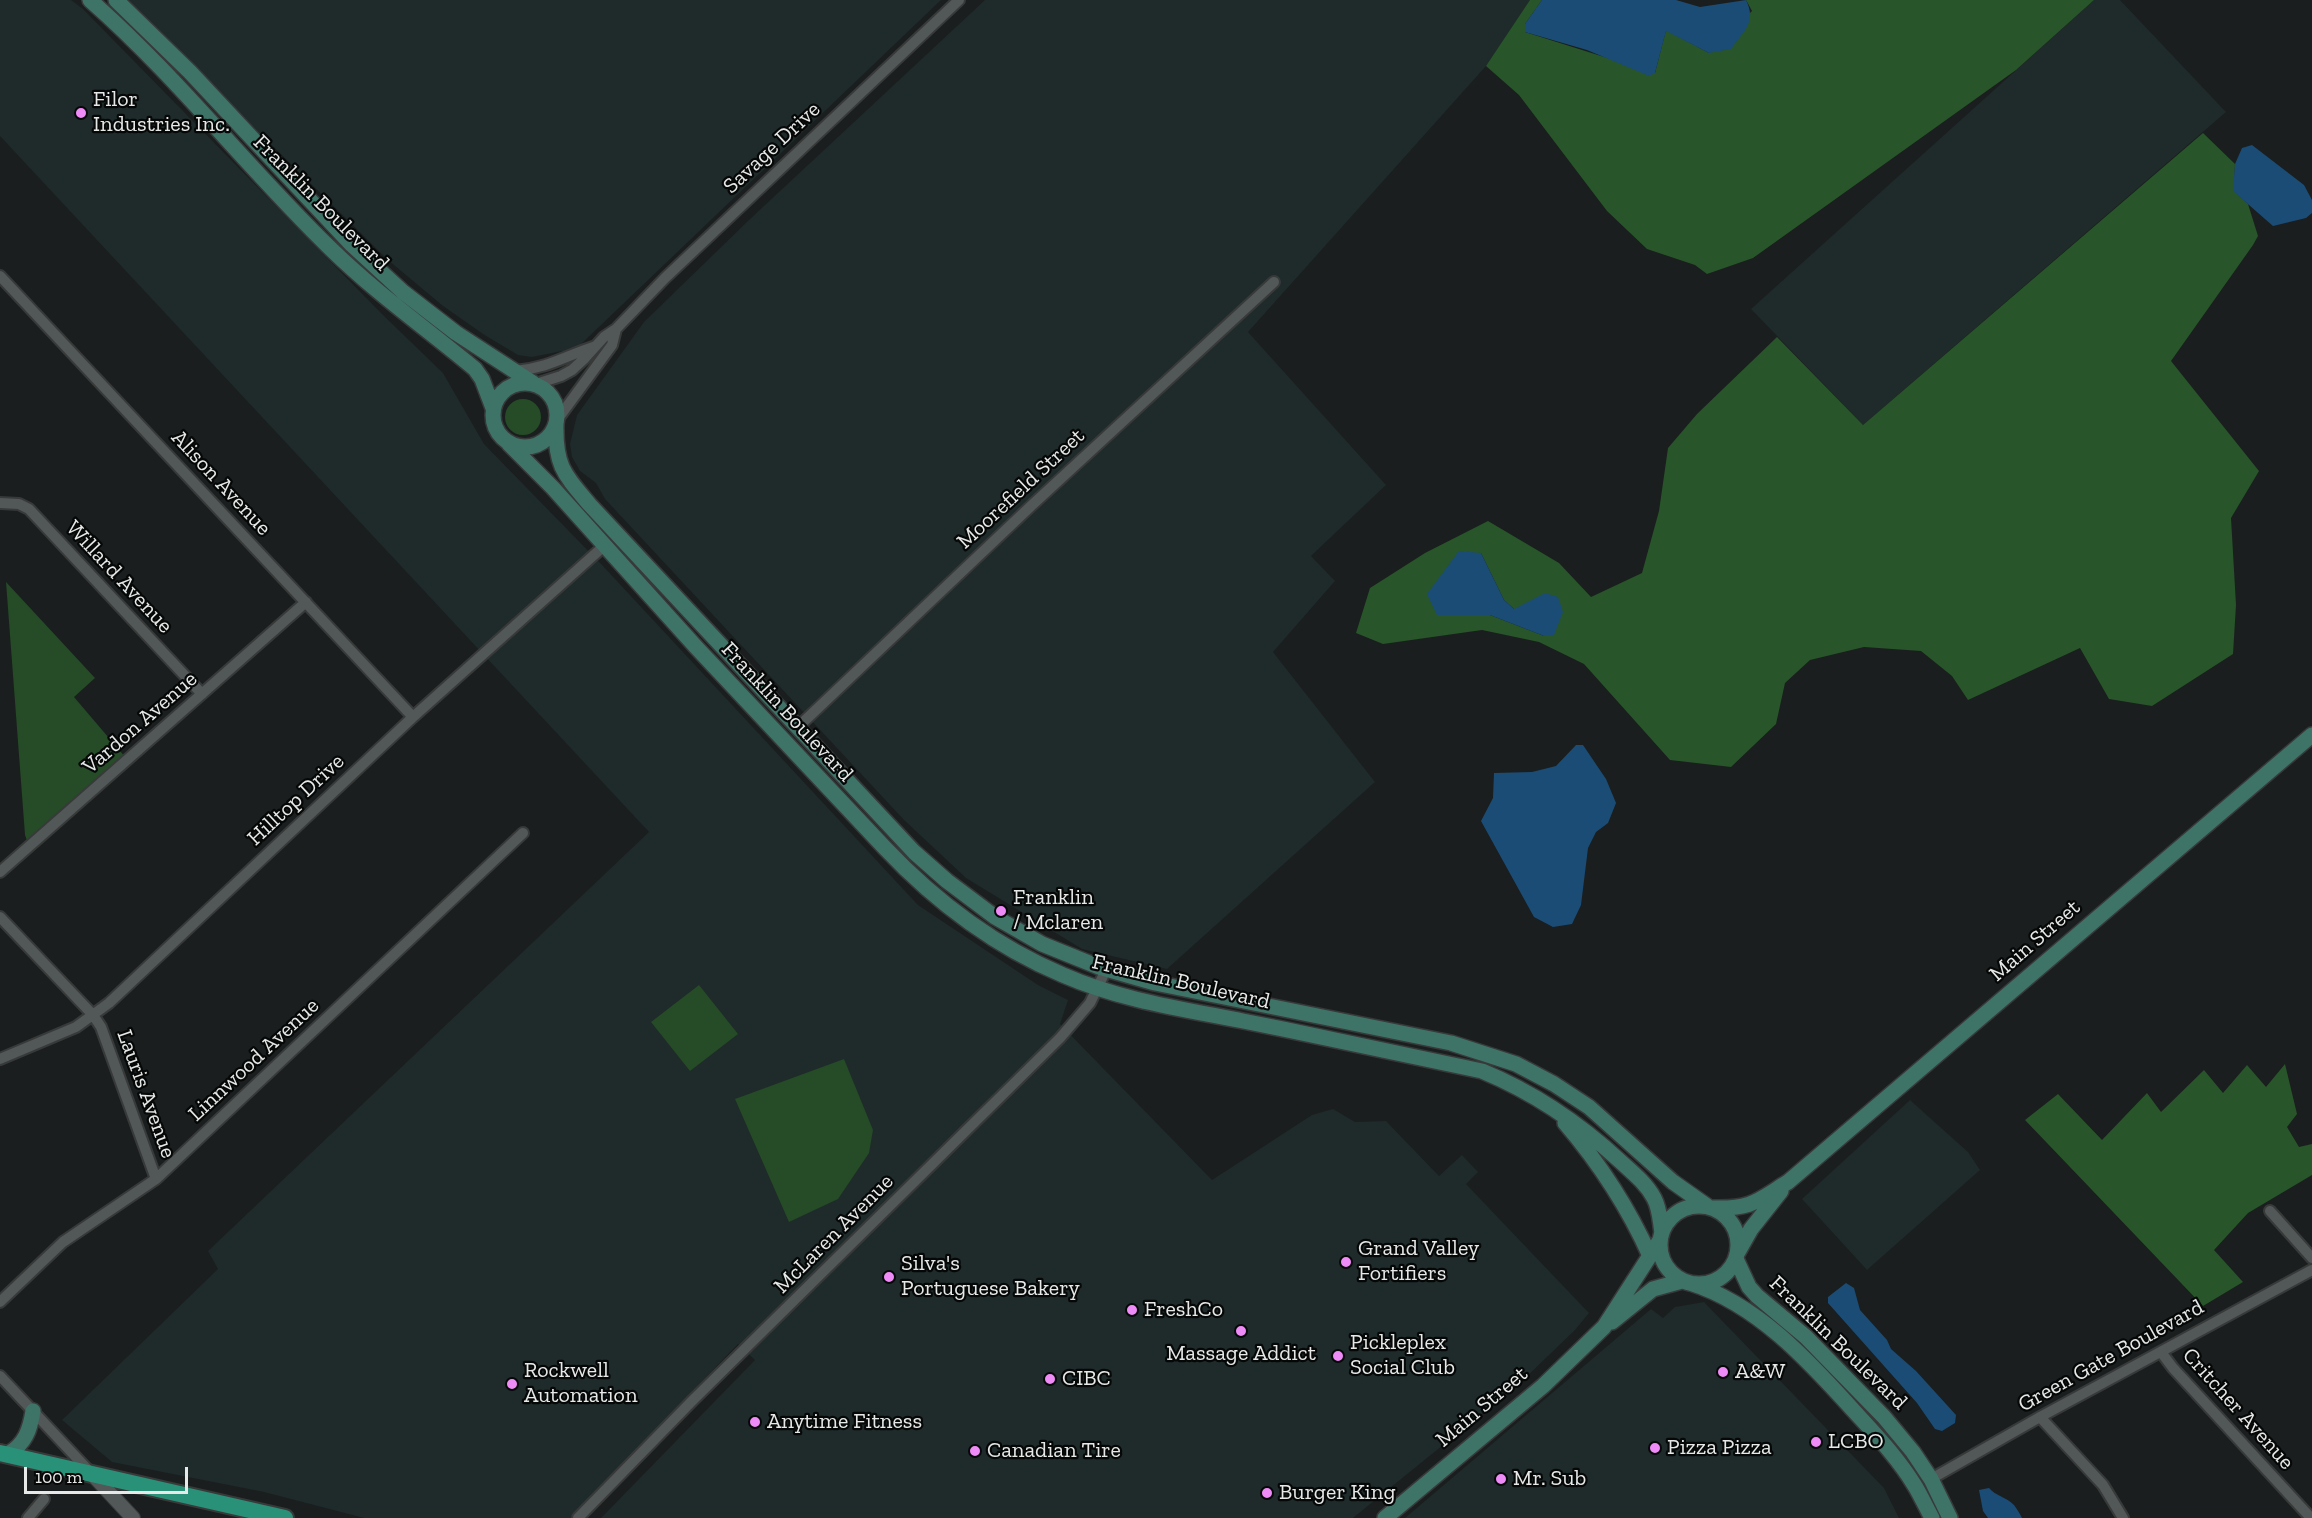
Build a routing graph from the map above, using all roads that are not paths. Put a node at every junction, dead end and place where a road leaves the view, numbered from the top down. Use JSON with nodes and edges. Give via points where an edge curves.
{"nodes":[{"id":1,"x":90,"y":0,"type":"edge"},
{"id":2,"x":116,"y":0,"type":"edge"},
{"id":3,"x":959,"y":0,"type":"edge"},
{"id":4,"x":0,"y":276,"type":"edge"},
{"id":5,"x":1274,"y":282,"type":"dead end"},
{"id":6,"x":616,"y":329,"type":"junction"},
{"id":7,"x":596,"y":345,"type":"junction"},
{"id":8,"x":515,"y":371,"type":"junction"},
{"id":9,"x":534,"y":384,"type":"junction"},
{"id":10,"x":493,"y":408,"type":"junction"},
{"id":11,"x":556,"y":422,"type":"junction"},
{"id":12,"x":508,"y":444,"type":"junction"},
{"id":13,"x":0,"y":503,"type":"edge"},
{"id":14,"x":604,"y":546,"type":"junction"},
{"id":15,"x":306,"y":602,"type":"junction"},
{"id":16,"x":202,"y":694,"type":"junction"},
{"id":17,"x":413,"y":717,"type":"junction"},
{"id":18,"x":798,"y":727,"type":"junction"},
{"id":19,"x":2312,"y":735,"type":"edge"},
{"id":20,"x":523,"y":833,"type":"dead end"},
{"id":21,"x":0,"y":872,"type":"edge"},
{"id":22,"x":0,"y":917,"type":"edge"},
{"id":23,"x":1106,"y":970,"type":"junction"},
{"id":24,"x":1098,"y":989,"type":"junction"},
{"id":25,"x":93,"y":1015,"type":"junction"},
{"id":26,"x":0,"y":1059,"type":"edge"},
{"id":27,"x":1549,"y":1105,"type":"junction"},
{"id":28,"x":156,"y":1179,"type":"junction"},
{"id":29,"x":1788,"y":1182,"type":"junction"},
{"id":30,"x":1711,"y":1207,"type":"junction"},
{"id":31,"x":2270,"y":1211,"type":"dead end"},
{"id":32,"x":1661,"y":1237,"type":"junction"},
{"id":33,"x":1650,"y":1256,"type":"junction"},
{"id":34,"x":1737,"y":1256,"type":"junction"},
{"id":35,"x":2312,"y":1258,"type":"edge"},
{"id":36,"x":2312,"y":1270,"type":"edge"},
{"id":37,"x":1686,"y":1282,"type":"junction"},
{"id":38,"x":0,"y":1302,"type":"edge"},
{"id":39,"x":1605,"y":1327,"type":"junction"},
{"id":40,"x":2161,"y":1352,"type":"junction"},
{"id":41,"x":0,"y":1376,"type":"edge"},
{"id":42,"x":33,"y":1411,"type":"junction"},
{"id":43,"x":2040,"y":1417,"type":"junction"},
{"id":44,"x":4,"y":1454,"type":"edge"},
{"id":45,"x":92,"y":1474,"type":"junction"},
{"id":46,"x":1930,"y":1479,"type":"junction"},
{"id":47,"x":44,"y":1499,"type":"dead end"},
{"id":48,"x":28,"y":1518,"type":"edge"},
{"id":49,"x":133,"y":1518,"type":"edge"},
{"id":50,"x":285,"y":1518,"type":"edge"},
{"id":51,"x":578,"y":1518,"type":"edge"},
{"id":52,"x":1384,"y":1518,"type":"edge"},
{"id":53,"x":1932,"y":1518,"type":"edge"},
{"id":54,"x":1950,"y":1518,"type":"edge"},
{"id":55,"x":2123,"y":1518,"type":"edge"},
{"id":56,"x":2311,"y":1518,"type":"edge"}],
"edges":[{"from":1,"to":10,"type":"main road","name":"Franklin Boulevard","via":[[145,52],[331,249],[376,291],[475,369]]},
{"from":2,"to":8,"type":"main road","name":"Franklin Boulevard","via":[[190,72],[352,245],[456,333]]},
{"from":3,"to":6,"type":"street","name":"Savage Drive"},
{"from":4,"to":15,"type":"street","name":"Alison Avenue"},
{"from":5,"to":18,"type":"street","name":"Moorefield Street"},
{"from":6,"to":7,"type":"street","name":"Savage Drive"},
{"from":6,"to":11,"type":"street","name":"Savage Drive","via":[[612,345]]},
{"from":7,"to":8,"type":"street","via":[[556,363]]},
{"from":7,"to":9,"type":"street","name":"Savage Drive","via":[[572,370]]},
{"from":8,"to":9,"type":"main road","name":"Franklin Boulevard"},
{"from":9,"to":10,"type":"main road","via":[[504,391]]},
{"from":9,"to":11,"type":"main road","via":[[554,402]]},
{"from":10,"to":12,"type":"main road","via":[[495,428]]},
{"from":11,"to":12,"type":"main road","via":[[547,439],[538,445]]},
{"from":11,"to":18,"type":"main road","name":"Franklin Boulevard","via":[[555,447],[563,474]]},
{"from":12,"to":14,"type":"main road","name":"Franklin Boulevard"},
{"from":13,"to":16,"type":"street","name":"Willard Avenue","via":[[29,509]]},
{"from":14,"to":17,"type":"street","name":"Hilltop Drive"},
{"from":14,"to":24,"type":"main road","name":"Franklin Boulevard","via":[[915,879],[959,916],[996,940],[1036,963]]},
{"from":15,"to":16,"type":"street","name":"Vardon Avenue"},
{"from":15,"to":17,"type":"street","name":"Alison Avenue"},
{"from":16,"to":21,"type":"street","name":"Vardon Avenue"},
{"from":17,"to":25,"type":"street","name":"Hilltop Drive"},
{"from":18,"to":23,"type":"main road","name":"Franklin Boulevard","via":[[946,881],[995,917],[1042,944]]},
{"from":19,"to":29,"type":"main road","name":"Main Street"},
{"from":20,"to":28,"type":"street","name":"Linnwood Avenue"},
{"from":22,"to":25,"type":"street","name":"Lauris Avenue"},
{"from":23,"to":24,"type":"street","name":"McLaren Avenue"},
{"from":23,"to":30,"type":"main road","name":"Franklin Boulevard","via":[[1451,1043],[1516,1064],[1589,1107],[1673,1182]]},
{"from":24,"to":27,"type":"main road","name":"Franklin Boulevard","via":[[1482,1071]]},
{"from":24,"to":51,"type":"street","name":"McLaren Avenue","via":[[1060,1038]]},
{"from":25,"to":26,"type":"street","name":"Hilltop Drive","via":[[75,1027]]},
{"from":25,"to":28,"type":"street","name":"Lauris Avenue","via":[[102,1027]]},
{"from":27,"to":32,"type":"main road","name":"Franklin Boulevard","via":[[1588,1132],[1648,1188],[1660,1213]]},
{"from":27,"to":33,"type":"main road","via":[[1606,1174]]},
{"from":28,"to":38,"type":"street","name":"Linnwood Avenue","via":[[63,1242]]},
{"from":29,"to":30,"type":"main road","name":"Main Street","via":[[1740,1208]]},
{"from":29,"to":34,"type":"main road","name":"Main Street","via":[[1751,1229]]},
{"from":30,"to":32,"type":"main road","via":[[1680,1210],[1672,1216]]},
{"from":30,"to":34,"type":"main road","via":[[1731,1221],[1738,1241]]},
{"from":31,"to":35,"type":"street"},
{"from":32,"to":33,"type":"main road","name":"Main Street"},
{"from":32,"to":37,"type":"main road","via":[[1664,1262]]},
{"from":33,"to":39,"type":"main road","name":"Main Street"},
{"from":34,"to":37,"type":"main road","via":[[1722,1277],[1712,1282]]},
{"from":34,"to":46,"type":"main road","name":"Franklin Boulevard","via":[[1749,1287],[1853,1384],[1913,1452]]},
{"from":36,"to":40,"type":"street","name":"Green Gate Boulevard"},
{"from":37,"to":39,"type":"main road","name":"Main Street","via":[[1653,1289]]},
{"from":37,"to":53,"type":"main road","name":"Franklin Boulevard","via":[[1740,1307],[1796,1350],[1896,1459]]},
{"from":39,"to":52,"type":"main road","name":"Main Street","via":[[1543,1386]]},
{"from":40,"to":43,"type":"street","name":"Green Gate Boulevard"},
{"from":40,"to":56,"type":"street","name":"Critcher Avenue"},
{"from":41,"to":42,"type":"street"},
{"from":42,"to":44,"type":"main road","via":[[24,1440],[17,1449]]},
{"from":42,"to":45,"type":"street"},
{"from":43,"to":46,"type":"street","name":"Green Gate Boulevard"},
{"from":43,"to":55,"type":"street","via":[[2103,1485]]},
{"from":44,"to":45,"type":"main road"},
{"from":45,"to":49,"type":"street"},
{"from":45,"to":50,"type":"main road"},
{"from":46,"to":54,"type":"main road","name":"Franklin Boulevard"},
{"from":47,"to":48,"type":"street"}]}
